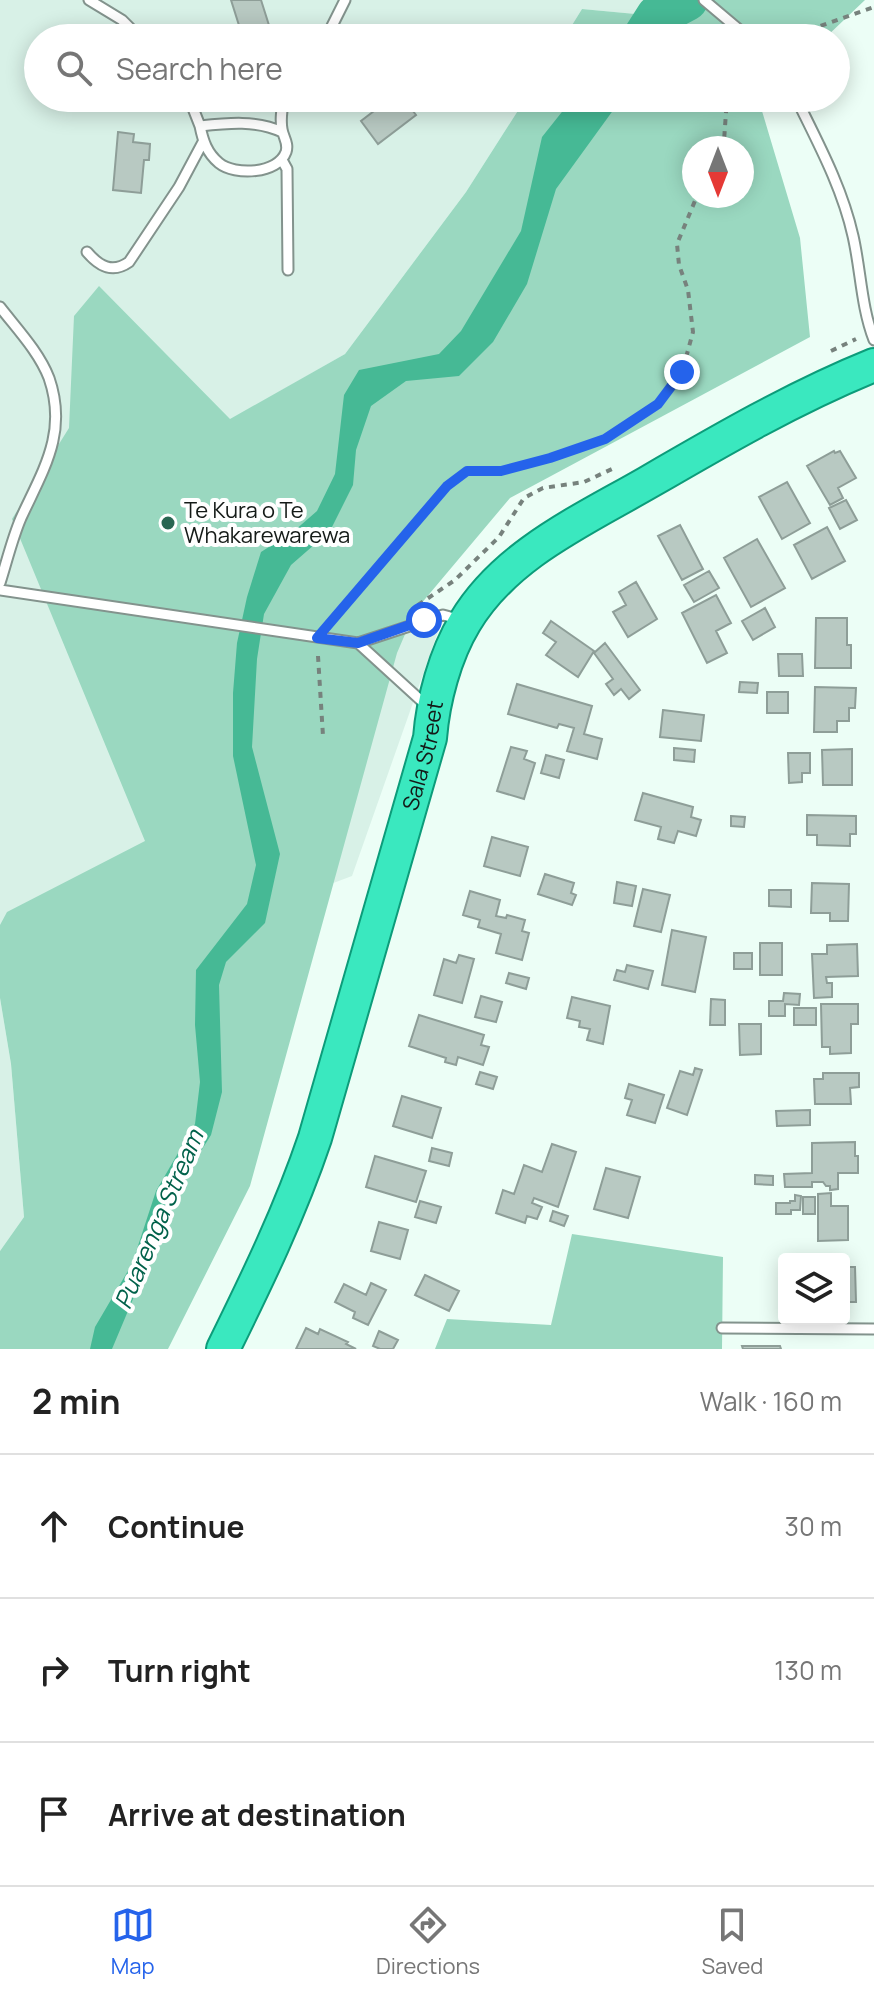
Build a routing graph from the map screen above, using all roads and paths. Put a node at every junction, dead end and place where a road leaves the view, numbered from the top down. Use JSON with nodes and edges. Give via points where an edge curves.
{"nodes":[{"id":1,"x":89,"y":0,"type":"edge"},
{"id":2,"x":345,"y":0,"type":"edge"},
{"id":3,"x":704,"y":0,"type":"edge"},
{"id":4,"x":874,"y":7,"type":"edge"},
{"id":5,"x":126,"y":24,"type":"edge"},
{"id":6,"x":333,"y":24,"type":"edge"},
{"id":7,"x":735,"y":24,"type":"edge"},
{"id":8,"x":826,"y":24,"type":"edge"},
{"id":9,"x":194,"y":112,"type":"edge"},
{"id":10,"x":726,"y":112,"type":"edge"},
{"id":11,"x":803,"y":112,"type":"edge"},
{"id":12,"x":280,"y":113,"type":"joint"},
{"id":13,"x":200,"y":126,"type":"junction"},
{"id":14,"x":269,"y":126,"type":"junction"},
{"id":15,"x":282,"y":132,"type":"junction"},
{"id":16,"x":724,"y":136,"type":"edge"},
{"id":17,"x":203,"y":142,"type":"junction"},
{"id":18,"x":282,"y":160,"type":"junction"},
{"id":19,"x":692,"y":208,"type":"edge"},
{"id":20,"x":87,"y":252,"type":"dead end"},
{"id":21,"x":288,"y":270,"type":"dead end"},
{"id":22,"x":0,"y":307,"type":"edge"},
{"id":23,"x":874,"y":340,"type":"edge"},
{"id":24,"x":874,"y":365,"type":"edge"},
{"id":25,"x":0,"y":583,"type":"edge"},
{"id":26,"x":0,"y":590,"type":"edge"},
{"id":27,"x":465,"y":621,"type":"junction"},
{"id":28,"x":317,"y":638,"type":"junction"},
{"id":29,"x":358,"y":643,"type":"junction"},
{"id":30,"x":318,"y":656,"type":"dead end"},
{"id":31,"x":432,"y":711,"type":"junction"},
{"id":32,"x":323,"y":736,"type":"dead end"},
{"id":33,"x":722,"y":1328,"type":"dead end"},
{"id":34,"x":874,"y":1329,"type":"edge"},
{"id":35,"x":223,"y":1349,"type":"edge"}],
"edges":[{"from":1,"to":5,"type":"lane"},
{"from":2,"to":6,"type":"lane"},
{"from":3,"to":7,"type":"lane"},
{"from":4,"to":8,"type":"path"},
{"from":9,"to":13,"type":"lane"},
{"from":10,"to":16,"type":"path"},
{"from":11,"to":23,"type":"lane","via":[[836,180]]},
{"from":12,"to":14,"type":"lane"},
{"from":12,"to":15,"type":"lane"},
{"from":13,"to":14,"type":"lane"},
{"from":13,"to":17,"type":"lane"},
{"from":14,"to":15,"type":"lane"},
{"from":15,"to":18,"type":"lane","via":[[287,141]]},
{"from":17,"to":18,"type":"lane","via":[[229,169],[257,170]]},
{"from":17,"to":20,"type":"lane","via":[[129,262],[106,267]]},
{"from":18,"to":21,"type":"lane","via":[[287,169]]},
{"from":19,"to":28,"type":"path","via":[[677,244],[693,332],[682,372],[658,404],[605,439],[501,471],[467,471],[447,486]]},
{"from":22,"to":25,"type":"lane","via":[[48,378],[55,411],[51,455],[20,521]]},
{"from":24,"to":27,"type":"highway","name":"Sala Street","via":[[771,413],[564,529],[513,566]]},
{"from":26,"to":28,"type":"lane"},
{"from":27,"to":29,"type":"lane","via":[[443,615]]},
{"from":27,"to":31,"type":"highway","name":"Sala Street"},
{"from":28,"to":29,"type":"lane"},
{"from":29,"to":31,"type":"lane"},
{"from":30,"to":32,"type":"path"},
{"from":31,"to":35,"type":"highway","name":"Sala Street","via":[[430,738],[315,1138],[273,1246]]},
{"from":33,"to":34,"type":"lane"}]}
